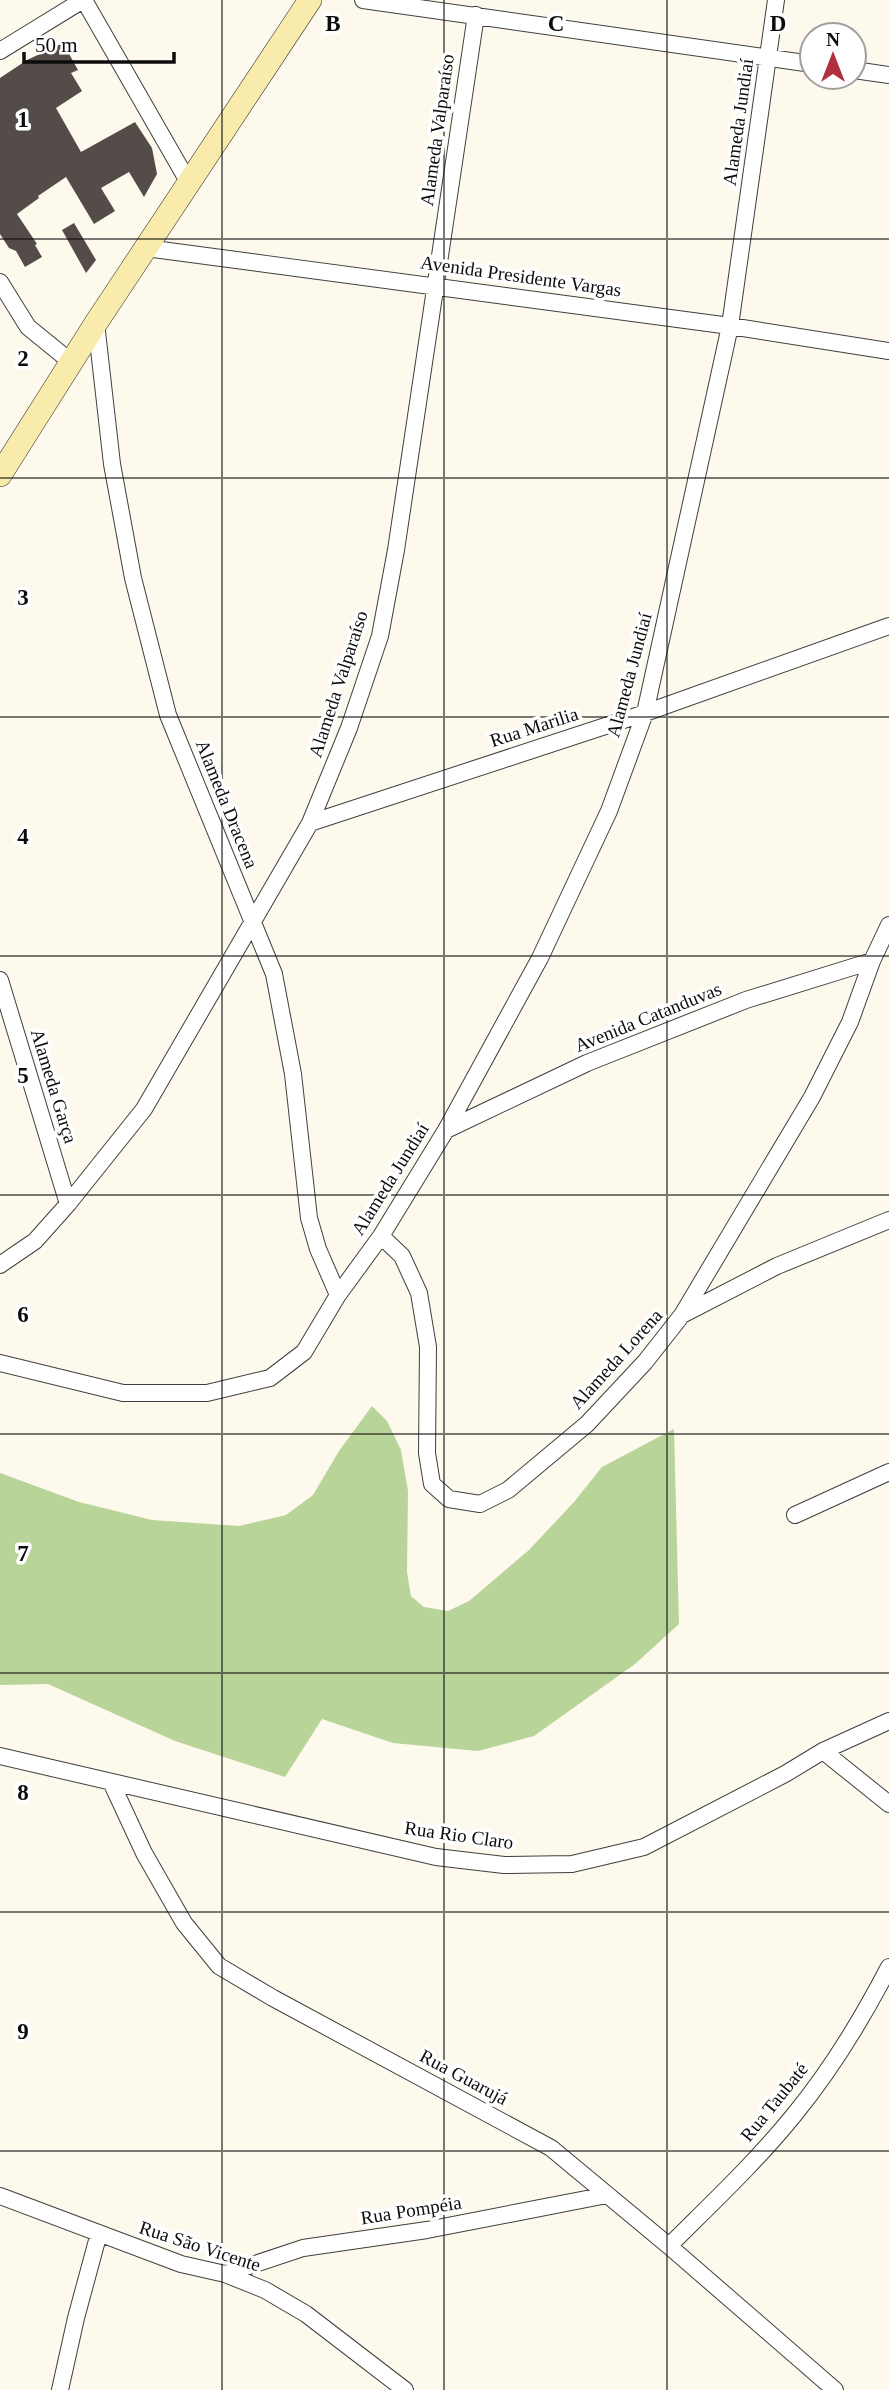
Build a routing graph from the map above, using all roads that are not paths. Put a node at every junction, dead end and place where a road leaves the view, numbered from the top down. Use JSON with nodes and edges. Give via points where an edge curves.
{"nodes":[{"id":1,"x":83,"y":0,"type":"edge"},
{"id":2,"x":310,"y":0,"type":"edge"},
{"id":3,"x":363,"y":0,"type":"edge"},
{"id":4,"x":776,"y":0,"type":"edge"},
{"id":5,"x":475,"y":15,"type":"junction"},
{"id":6,"x":0,"y":51,"type":"edge"},
{"id":7,"x":768,"y":58,"type":"junction"},
{"id":8,"x":798,"y":62,"type":"edge"},
{"id":9,"x":868,"y":72,"type":"edge"},
{"id":10,"x":889,"y":75,"type":"edge"},
{"id":11,"x":188,"y":183,"type":"junction"},
{"id":12,"x":146,"y":247,"type":"junction"},
{"id":13,"x":0,"y":282,"type":"edge"},
{"id":14,"x":435,"y":286,"type":"junction"},
{"id":15,"x":96,"y":323,"type":"junction"},
{"id":16,"x":730,"y":326,"type":"junction"},
{"id":17,"x":889,"y":351,"type":"edge"},
{"id":18,"x":71,"y":362,"type":"junction"},
{"id":19,"x":0,"y":475,"type":"edge"},
{"id":20,"x":889,"y":626,"type":"edge"},
{"id":21,"x":645,"y":713,"type":"junction"},
{"id":22,"x":310,"y":822,"type":"junction"},
{"id":23,"x":254,"y":923,"type":"junction"},
{"id":24,"x":888,"y":928,"type":"edge"},
{"id":25,"x":872,"y":961,"type":"junction"},
{"id":26,"x":0,"y":980,"type":"edge"},
{"id":27,"x":446,"y":1130,"type":"junction"},
{"id":28,"x":68,"y":1204,"type":"junction"},
{"id":29,"x":889,"y":1220,"type":"edge"},
{"id":30,"x":381,"y":1236,"type":"junction"},
{"id":31,"x":0,"y":1265,"type":"edge"},
{"id":32,"x":338,"y":1295,"type":"junction"},
{"id":33,"x":682,"y":1315,"type":"junction"},
{"id":34,"x":0,"y":1363,"type":"edge"},
{"id":35,"x":889,"y":1472,"type":"edge"},
{"id":36,"x":795,"y":1515,"type":"dead end"},
{"id":37,"x":889,"y":1721,"type":"edge"},
{"id":38,"x":823,"y":1751,"type":"junction"},
{"id":39,"x":0,"y":1756,"type":"edge"},
{"id":40,"x":111,"y":1782,"type":"junction"},
{"id":41,"x":889,"y":1804,"type":"edge"},
{"id":42,"x":889,"y":1967,"type":"edge"},
{"id":43,"x":607,"y":2195,"type":"junction"},
{"id":44,"x":0,"y":2196,"type":"edge"},
{"id":45,"x":99,"y":2233,"type":"junction"},
{"id":46,"x":669,"y":2246,"type":"junction"},
{"id":47,"x":225,"y":2274,"type":"junction"},
{"id":48,"x":60,"y":2390,"type":"edge"},
{"id":49,"x":405,"y":2390,"type":"edge"},
{"id":50,"x":835,"y":2390,"type":"edge"}],
"edges":[{"from":1,"to":6,"type":"street"},
{"from":1,"to":11,"type":"street"},
{"from":2,"to":11,"type":"main road"},
{"from":3,"to":5,"type":"street"},
{"from":4,"to":7,"type":"street","name":"Alameda Jundiaí"},
{"from":5,"to":7,"type":"street"},
{"from":5,"to":14,"type":"street","name":"Alameda Valparaíso"},
{"from":7,"to":8,"type":"street"},
{"from":7,"to":16,"type":"street","name":"Alameda Jundiaí"},
{"from":9,"to":10,"type":"street"},
{"from":11,"to":12,"type":"main road"},
{"from":12,"to":14,"type":"street","name":"Avenida Presidente Vargas"},
{"from":12,"to":15,"type":"main road"},
{"from":13,"to":18,"type":"street","via":[[28,327]]},
{"from":14,"to":16,"type":"street","name":"Avenida Presidente Vargas"},
{"from":14,"to":22,"type":"street","name":"Alameda Valparaíso","via":[[380,636]]},
{"from":15,"to":18,"type":"main road"},
{"from":15,"to":23,"type":"street","name":"Alameda Dracena","via":[[111,464],[133,579],[168,715]]},
{"from":16,"to":17,"type":"street","name":"Avenida Presidente Vargas"},
{"from":16,"to":21,"type":"street","name":"Alameda Jundiaí"},
{"from":18,"to":19,"type":"main road"},
{"from":20,"to":21,"type":"street","name":"Rua Marilia"},
{"from":21,"to":22,"type":"street","name":"Rua Marilia"},
{"from":21,"to":27,"type":"street","name":"Alameda Jundiaí","via":[[610,811],[541,958]]},
{"from":22,"to":23,"type":"street","name":"Alameda Valparaíso"},
{"from":23,"to":28,"type":"street","name":"Alameda Valparaíso","via":[[145,1109]]},
{"from":23,"to":32,"type":"street","name":"Alameda Dracena","via":[[274,974],[293,1074],[309,1218]]},
{"from":24,"to":25,"type":"street","name":"Alameda Lorena"},
{"from":25,"to":27,"type":"street","name":"Avenida Catanduvas","via":[[746,1000],[587,1063]]},
{"from":25,"to":33,"type":"street","name":"Alameda Lorena","via":[[850,1022],[812,1097]]},
{"from":26,"to":28,"type":"street","name":"Alameda Garça"},
{"from":27,"to":30,"type":"street","name":"Alameda Jundiaí"},
{"from":28,"to":31,"type":"street","name":"Alameda Valparaíso","via":[[35,1241]]},
{"from":29,"to":33,"type":"street","via":[[777,1266]]},
{"from":30,"to":32,"type":"street","name":"Alameda Jundiaí"},
{"from":30,"to":33,"type":"street","name":"Alameda Lorena","via":[[402,1256],[419,1293],[428,1347],[426,1453],[432,1484],[449,1499],[480,1504],[509,1490],[587,1424],[646,1362]]},
{"from":32,"to":34,"type":"street","name":"Alameda Jundiaí","via":[[304,1352],[270,1378],[207,1393],[123,1393]]},
{"from":35,"to":36,"type":"street"},
{"from":37,"to":38,"type":"street","name":"Rua Rio Claro"},
{"from":38,"to":40,"type":"street","name":"Rua Rio Claro","via":[[644,1847],[572,1864],[503,1865],[436,1857]]},
{"from":38,"to":41,"type":"street"},
{"from":39,"to":40,"type":"street","name":"Rua Rio Claro"},
{"from":40,"to":43,"type":"street","name":"Rua Guarujá","via":[[184,1923],[219,1966],[551,2148]]},
{"from":42,"to":46,"type":"street","name":"Rua Taubaté","via":[[832,2063],[794,2115]]},
{"from":43,"to":46,"type":"street","name":"Rua Guarujá"},
{"from":43,"to":47,"type":"street","name":"Rua Pompéia","via":[[427,2230],[303,2248]]},
{"from":44,"to":45,"type":"street","name":"Rua São Vicente"},
{"from":45,"to":47,"type":"street","name":"Rua São Vicente","via":[[181,2264]]},
{"from":45,"to":48,"type":"street"},
{"from":46,"to":50,"type":"street","name":"Rua Guarujá"},
{"from":47,"to":49,"type":"street","name":"Rua São Vicente","via":[[306,2314]]}]}
